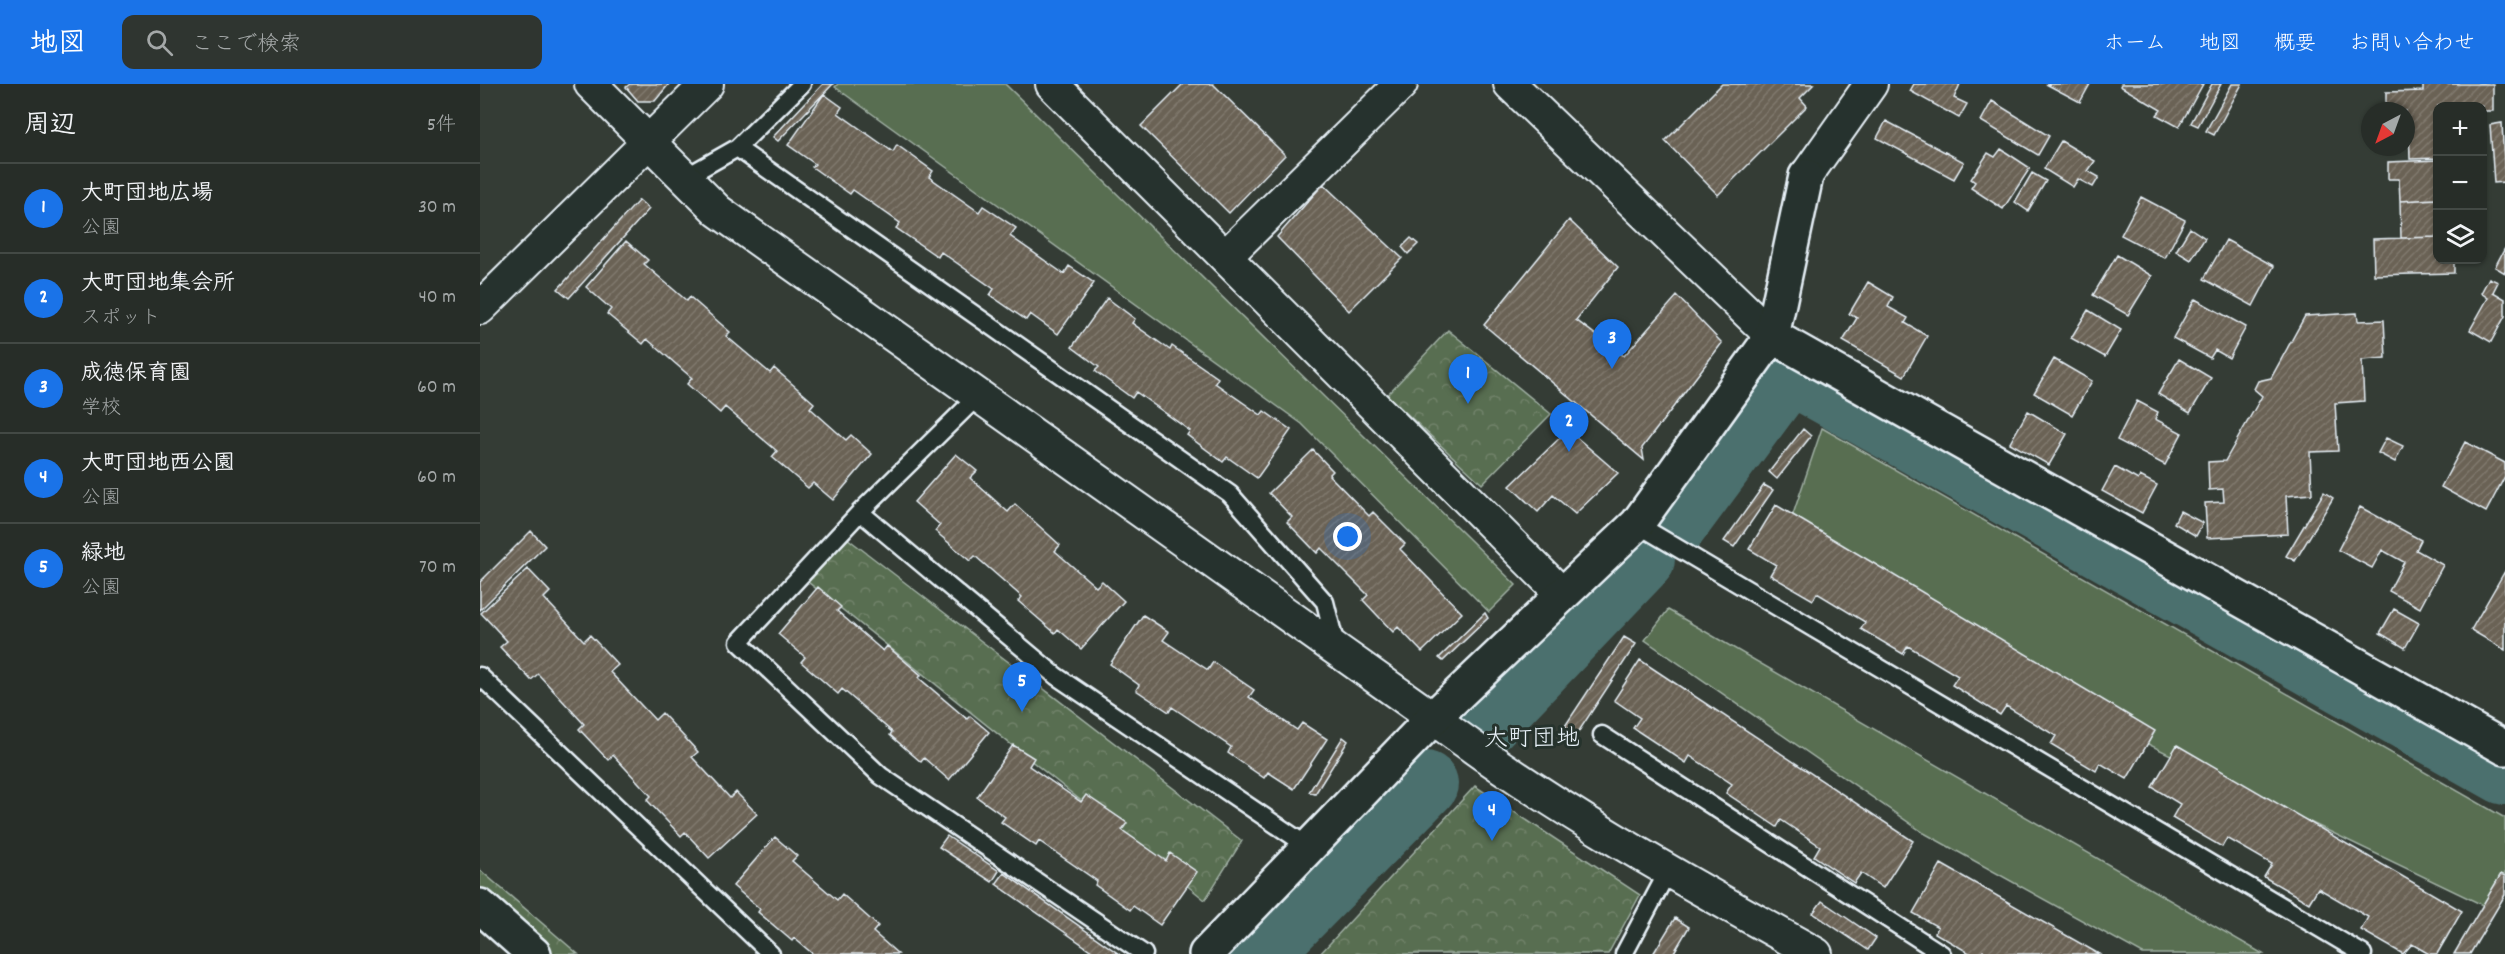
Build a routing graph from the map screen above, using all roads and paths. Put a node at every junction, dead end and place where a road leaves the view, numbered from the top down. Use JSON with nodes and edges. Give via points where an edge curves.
{"nodes":[{"id":1,"x":591,"y":84,"type":"edge"},
{"id":2,"x":708,"y":84,"type":"edge"},
{"id":3,"x":802,"y":84,"type":"edge"},
{"id":4,"x":1052,"y":84,"type":"edge"},
{"id":5,"x":1401,"y":84,"type":"edge"},
{"id":6,"x":1510,"y":84,"type":"edge"},
{"id":7,"x":1871,"y":84,"type":"edge"},
{"id":8,"x":649,"y":142,"type":"junction"},
{"id":9,"x":737,"y":148,"type":"junction"},
{"id":10,"x":1806,"y":176,"type":"joint"},
{"id":11,"x":684,"y":178,"type":"junction"},
{"id":12,"x":1225,"y":257,"type":"junction"},
{"id":13,"x":480,"y":308,"type":"edge"},
{"id":14,"x":1772,"y":336,"type":"junction"},
{"id":15,"x":978,"y":396,"type":"junction"},
{"id":16,"x":860,"y":512,"type":"junction"},
{"id":17,"x":1637,"y":524,"type":"junction"},
{"id":18,"x":1562,"y":594,"type":"junction"},
{"id":19,"x":1337,"y":650,"type":"junction"},
{"id":20,"x":480,"y":676,"type":"edge"},
{"id":21,"x":1433,"y":718,"type":"junction"},
{"id":22,"x":1602,"y":735,"type":"dead end"},
{"id":23,"x":2505,"y":748,"type":"edge"},
{"id":24,"x":1309,"y":847,"type":"junction"},
{"id":25,"x":1668,"y":871,"type":"junction"},
{"id":26,"x":480,"y":900,"type":"edge"},
{"id":27,"x":480,"y":906,"type":"edge"},
{"id":28,"x":534,"y":954,"type":"edge"},
{"id":29,"x":540,"y":954,"type":"edge"},
{"id":30,"x":771,"y":954,"type":"edge"},
{"id":31,"x":1144,"y":954,"type":"edge"},
{"id":32,"x":1206,"y":954,"type":"edge"},
{"id":33,"x":1624,"y":954,"type":"edge"},
{"id":34,"x":1816,"y":954,"type":"edge"},
{"id":35,"x":1942,"y":954,"type":"edge"},
{"id":36,"x":2363,"y":954,"type":"edge"}],
"edges":[{"from":1,"to":8,"type":"street"},
{"from":2,"to":8,"type":"street"},
{"from":3,"to":9,"type":"lane"},
{"from":4,"to":12,"type":"street"},
{"from":5,"to":12,"type":"street"},
{"from":6,"to":14,"type":"street"},
{"from":7,"to":10,"type":"street"},
{"from":8,"to":11,"type":"street"},
{"from":8,"to":13,"type":"street"},
{"from":9,"to":11,"type":"lane"},
{"from":9,"to":19,"type":"lane","via":[[1230,494],[1325,602]]},
{"from":10,"to":14,"type":"main road"},
{"from":11,"to":15,"type":"street","via":[[718,212]]},
{"from":12,"to":18,"type":"street"},
{"from":14,"to":17,"type":"main road"},
{"from":14,"to":23,"type":"main road"},
{"from":15,"to":16,"type":"lane"},
{"from":15,"to":19,"type":"street"},
{"from":16,"to":24,"type":"lane","via":[[1056,676]]},
{"from":16,"to":31,"type":"lane","via":[[739,642],[881,776]]},
{"from":17,"to":18,"type":"main road"},
{"from":17,"to":36,"type":"lane"},
{"from":18,"to":21,"type":"main road"},
{"from":19,"to":21,"type":"street"},
{"from":20,"to":30,"type":"lane"},
{"from":21,"to":24,"type":"main road"},
{"from":21,"to":25,"type":"street","via":[[1484,757]]},
{"from":22,"to":35,"type":"lane"},
{"from":24,"to":32,"type":"main road"},
{"from":25,"to":33,"type":"lane"},
{"from":25,"to":34,"type":"street"},
{"from":26,"to":29,"type":"main road"},
{"from":27,"to":28,"type":"main road"}]}
